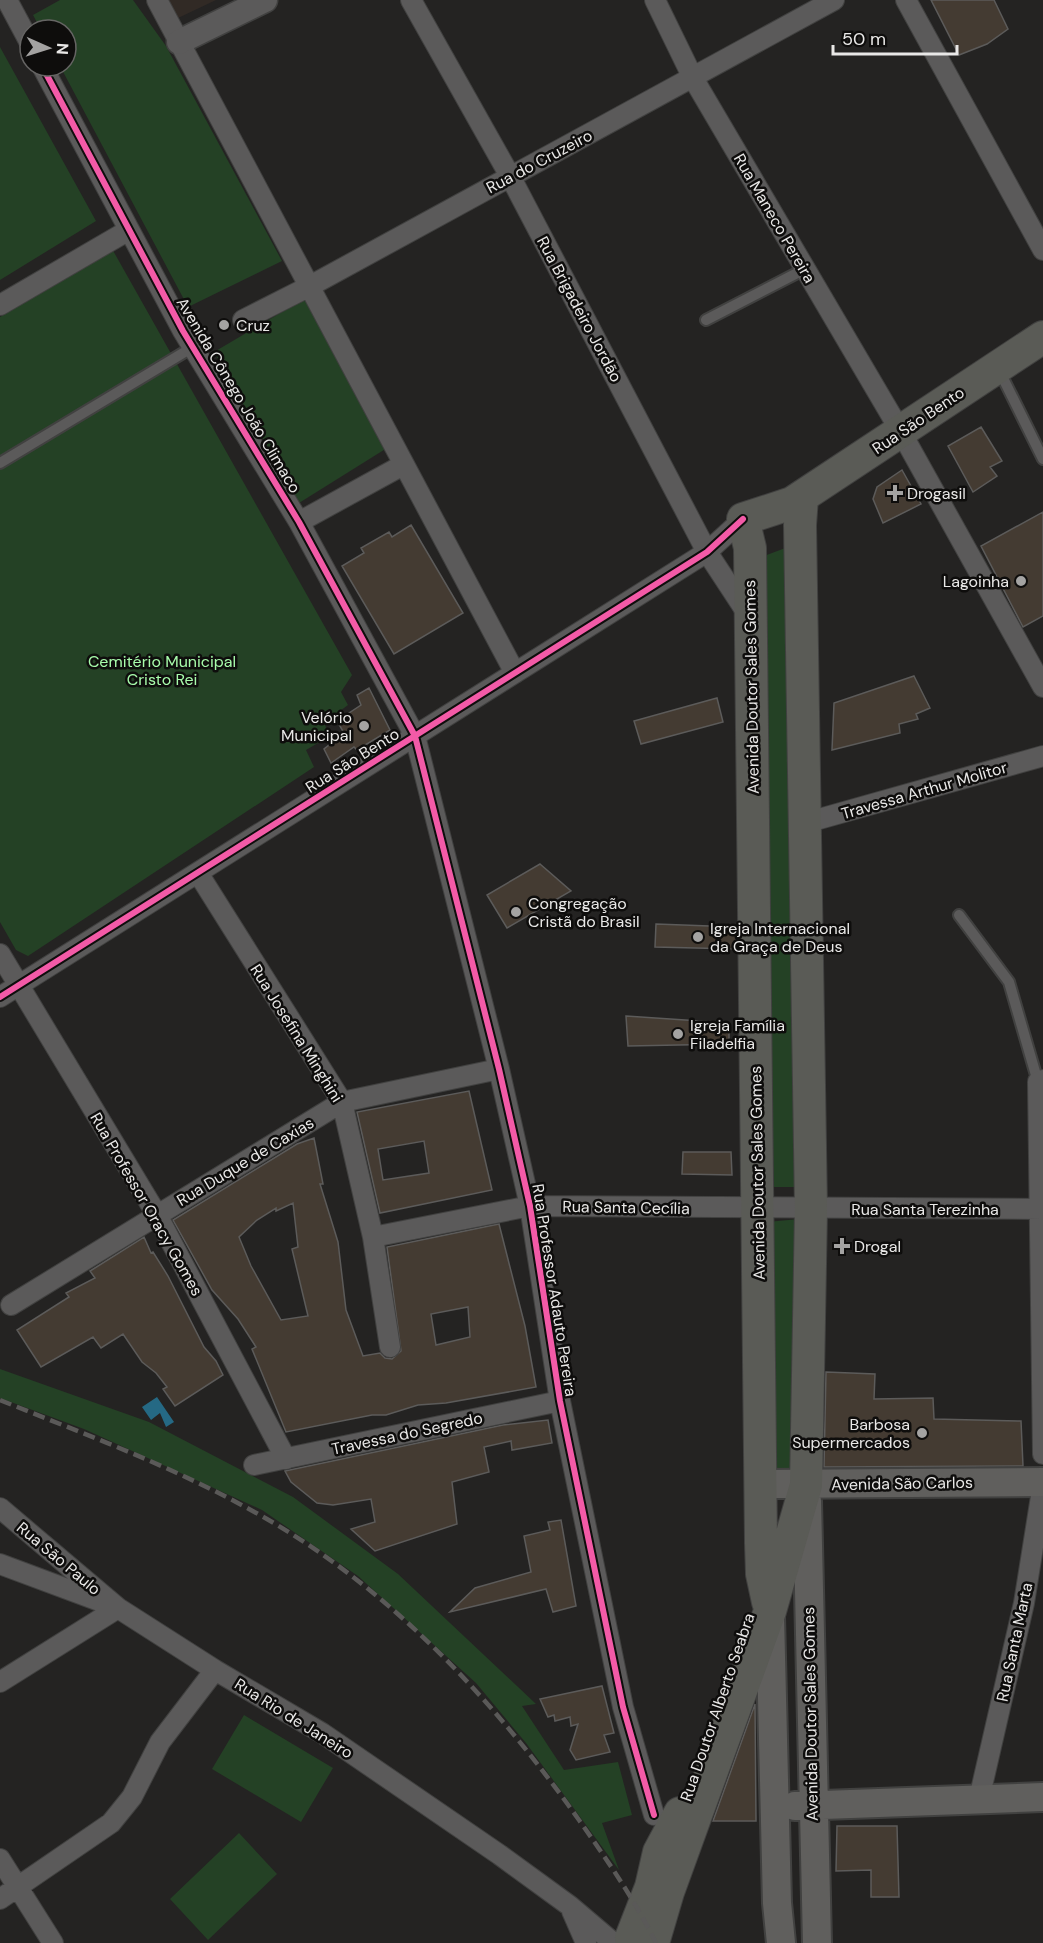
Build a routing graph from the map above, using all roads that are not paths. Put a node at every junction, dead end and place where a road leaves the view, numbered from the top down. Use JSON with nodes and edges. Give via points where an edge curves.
{"nodes":[{"id":1,"x":7,"y":0,"type":"edge"},
{"id":2,"x":157,"y":0,"type":"edge"},
{"id":3,"x":265,"y":0,"type":"edge"},
{"id":4,"x":411,"y":0,"type":"edge"},
{"id":5,"x":655,"y":0,"type":"edge"},
{"id":6,"x":834,"y":0,"type":"edge"},
{"id":7,"x":906,"y":0,"type":"edge"},
{"id":8,"x":18,"y":21,"type":"edge"},
{"id":9,"x":179,"y":42,"type":"junction"},
{"id":10,"x":48,"y":78,"type":"edge"},
{"id":11,"x":693,"y":78,"type":"junction"},
{"id":12,"x":510,"y":176,"type":"junction"},
{"id":13,"x":129,"y":230,"type":"junction"},
{"id":14,"x":1043,"y":250,"type":"edge"},
{"id":15,"x":805,"y":269,"type":"junction"},
{"id":16,"x":310,"y":286,"type":"junction"},
{"id":17,"x":0,"y":305,"type":"edge"},
{"id":18,"x":243,"y":320,"type":"dead end"},
{"id":19,"x":706,"y":320,"type":"dead end"},
{"id":20,"x":1043,"y":337,"type":"edge"},
{"id":21,"x":193,"y":347,"type":"junction"},
{"id":22,"x":998,"y":368,"type":"junction"},
{"id":23,"x":901,"y":432,"type":"junction"},
{"id":24,"x":1043,"y":459,"type":"edge"},
{"id":25,"x":0,"y":463,"type":"edge"},
{"id":26,"x":403,"y":465,"type":"junction"},
{"id":27,"x":797,"y":500,"type":"junction"},
{"id":28,"x":299,"y":522,"type":"junction"},
{"id":29,"x":746,"y":533,"type":"junction"},
{"id":30,"x":707,"y":552,"type":"junction"},
{"id":31,"x":750,"y":618,"type":"junction"},
{"id":32,"x":515,"y":673,"type":"junction"},
{"id":33,"x":1043,"y":687,"type":"edge"},
{"id":34,"x":414,"y":736,"type":"junction"},
{"id":35,"x":1043,"y":756,"type":"edge"},
{"id":36,"x":805,"y":824,"type":"junction"},
{"id":37,"x":198,"y":873,"type":"junction"},
{"id":38,"x":959,"y":915,"type":"dead end"},
{"id":39,"x":0,"y":954,"type":"edge"},
{"id":40,"x":19,"y":986,"type":"junction"},
{"id":41,"x":0,"y":998,"type":"edge"},
{"id":42,"x":499,"y":1069,"type":"junction"},
{"id":43,"x":1041,"y":1081,"type":"edge"},
{"id":44,"x":342,"y":1102,"type":"junction"},
{"id":45,"x":530,"y":1206,"type":"junction"},
{"id":46,"x":758,"y":1209,"type":"junction"},
{"id":47,"x":811,"y":1209,"type":"junction"},
{"id":48,"x":1041,"y":1209,"type":"edge"},
{"id":49,"x":157,"y":1215,"type":"junction"},
{"id":50,"x":373,"y":1237,"type":"junction"},
{"id":51,"x":11,"y":1305,"type":"dead end"},
{"id":52,"x":390,"y":1347,"type":"dead end"},
{"id":53,"x":560,"y":1401,"type":"junction"},
{"id":54,"x":1043,"y":1454,"type":"edge"},
{"id":55,"x":286,"y":1459,"type":"junction"},
{"id":56,"x":254,"y":1465,"type":"dead end"},
{"id":57,"x":1043,"y":1483,"type":"edge"},
{"id":58,"x":760,"y":1484,"type":"junction"},
{"id":59,"x":806,"y":1485,"type":"junction"},
{"id":60,"x":0,"y":1508,"type":"edge"},
{"id":61,"x":0,"y":1564,"type":"edge"},
{"id":62,"x":762,"y":1574,"type":"junction"},
{"id":63,"x":118,"y":1608,"type":"junction"},
{"id":64,"x":770,"y":1611,"type":"junction"},
{"id":65,"x":215,"y":1670,"type":"junction"},
{"id":66,"x":0,"y":1682,"type":"edge"},
{"id":67,"x":1043,"y":1797,"type":"edge"},
{"id":68,"x":979,"y":1798,"type":"junction"},
{"id":69,"x":812,"y":1805,"type":"junction"},
{"id":70,"x":775,"y":1806,"type":"junction"},
{"id":71,"x":660,"y":1826,"type":"junction"},
{"id":72,"x":0,"y":1859,"type":"edge"},
{"id":73,"x":17,"y":1887,"type":"junction"},
{"id":74,"x":668,"y":1892,"type":"junction"},
{"id":75,"x":0,"y":1899,"type":"edge"},
{"id":76,"x":621,"y":1942,"type":"edge"},
{"id":77,"x":53,"y":1943,"type":"edge"},
{"id":78,"x":781,"y":1943,"type":"edge"},
{"id":79,"x":817,"y":1943,"type":"edge"}],
"edges":[{"from":1,"to":8,"type":"street"},
{"from":2,"to":9,"type":"street"},
{"from":3,"to":9,"type":"street"},
{"from":4,"to":12,"type":"street","name":"Rua Brigadeiro Jordão"},
{"from":5,"to":11,"type":"street","name":"Rua Maneco Pereira"},
{"from":6,"to":11,"type":"street","name":"Rua do Cruzeiro"},
{"from":7,"to":14,"type":"street"},
{"from":9,"to":16,"type":"street"},
{"from":10,"to":13,"type":"street","name":"Avenida Cônego João Climaco"},
{"from":11,"to":12,"type":"street","name":"Rua do Cruzeiro"},
{"from":11,"to":15,"type":"street","name":"Rua Maneco Pereira"},
{"from":12,"to":16,"type":"street","name":"Rua do Cruzeiro"},
{"from":12,"to":30,"type":"street","name":"Rua Brigadeiro Jordão"},
{"from":13,"to":17,"type":"street"},
{"from":13,"to":21,"type":"street","name":"Avenida Cônego João Climaco"},
{"from":15,"to":19,"type":"lane"},
{"from":15,"to":23,"type":"street","name":"Rua Maneco Pereira"},
{"from":16,"to":18,"type":"street","name":"Rua do Cruzeiro"},
{"from":16,"to":26,"type":"street"},
{"from":20,"to":22,"type":"main road","name":"Rua São Bento"},
{"from":21,"to":25,"type":"lane"},
{"from":21,"to":28,"type":"street","name":"Avenida Cônego João Climaco"},
{"from":22,"to":23,"type":"main road","name":"Rua São Bento"},
{"from":22,"to":24,"type":"lane"},
{"from":23,"to":27,"type":"main road","name":"Rua São Bento"},
{"from":23,"to":33,"type":"street","name":"Rua Maneco Pereira"},
{"from":26,"to":28,"type":"street"},
{"from":26,"to":32,"type":"street"},
{"from":27,"to":29,"type":"main road","name":"Rua São Bento"},
{"from":27,"to":36,"type":"main road","name":"Avenida Doutor Sales Gomes"},
{"from":28,"to":34,"type":"street","name":"Avenida Cônego João Climaco"},
{"from":29,"to":30,"type":"street","name":"Rua São Bento"},
{"from":29,"to":30,"type":"street","name":"Rua São Bento"},
{"from":29,"to":31,"type":"main road","name":"Avenida Doutor Sales Gomes"},
{"from":30,"to":31,"type":"street","name":"Rua Brigadeiro Jordão"},
{"from":30,"to":32,"type":"street","name":"Rua São Bento"},
{"from":31,"to":46,"type":"main road","name":"Avenida Doutor Sales Gomes"},
{"from":32,"to":34,"type":"street","name":"Rua São Bento"},
{"from":34,"to":37,"type":"street","name":"Rua São Bento"},
{"from":34,"to":42,"type":"street","name":"Rua Professor Adauto Pereira"},
{"from":35,"to":36,"type":"street","name":"Travessa Arthur Molitor"},
{"from":36,"to":47,"type":"main road","name":"Avenida Doutor Sales Gomes"},
{"from":37,"to":40,"type":"street","name":"Rua São Bento"},
{"from":37,"to":44,"type":"street","name":"Rua Josefina Minghini"},
{"from":38,"to":43,"type":"lane","via":[[1009,982]]},
{"from":39,"to":40,"type":"street","name":"Rua Professor Oracy Gomes"},
{"from":40,"to":41,"type":"street","name":"Rua São Bento"},
{"from":40,"to":49,"type":"street","name":"Rua Professor Oracy Gomes"},
{"from":42,"to":44,"type":"street","name":"Rua Duque de Caxias"},
{"from":42,"to":45,"type":"street","name":"Rua Professor Adauto Pereira"},
{"from":43,"to":48,"type":"street"},
{"from":44,"to":49,"type":"street","name":"Rua Duque de Caxias"},
{"from":44,"to":50,"type":"street","name":"Rua Josefina Minghini"},
{"from":45,"to":46,"type":"street","name":"Rua Santa Cecília"},
{"from":45,"to":50,"type":"street","name":"Rua Santa Cecília"},
{"from":45,"to":53,"type":"street","name":"Rua Professor Adauto Pereira"},
{"from":46,"to":47,"type":"street","name":"Rua Santa Cecília"},
{"from":46,"to":58,"type":"main road","name":"Avenida Doutor Sales Gomes"},
{"from":47,"to":48,"type":"street","name":"Rua Santa Terezinha"},
{"from":47,"to":59,"type":"main road","name":"Avenida Doutor Sales Gomes"},
{"from":48,"to":54,"type":"street"},
{"from":49,"to":51,"type":"street","name":"Rua Duque de Caxias"},
{"from":49,"to":55,"type":"street","name":"Rua Professor Oracy Gomes"},
{"from":50,"to":52,"type":"street","name":"Rua Josefina Minghini"},
{"from":53,"to":55,"type":"street","name":"Travessa do Segredo"},
{"from":53,"to":71,"type":"street","name":"Rua Professor Adauto Pereira","via":[[624,1707]]},
{"from":55,"to":56,"type":"street","name":"Travessa do Segredo"},
{"from":57,"to":59,"type":"main road","name":"Avenida São Carlos"},
{"from":57,"to":68,"type":"street","name":"Rua Santa Marta","via":[[1024,1604]]},
{"from":58,"to":59,"type":"main road","name":"Avenida São Carlos"},
{"from":58,"to":62,"type":"main road","name":"Avenida Doutor Sales Gomes"},
{"from":59,"to":64,"type":"main road","name":"Avenida Doutor Sales Gomes"},
{"from":59,"to":69,"type":"main road","name":"Avenida Doutor Sales Gomes"},
{"from":60,"to":63,"type":"street","name":"Rua São Paulo"},
{"from":61,"to":63,"type":"street","name":"Rua Rio de Janeiro"},
{"from":62,"to":64,"type":"main road","name":"Avenida Doutor Sales Gomes"},
{"from":62,"to":71,"type":"main road","name":"Rua Doutor Alberto Seabra","via":[[686,1800]]},
{"from":63,"to":65,"type":"street","name":"Rua Rio de Janeiro"},
{"from":63,"to":66,"type":"street"},
{"from":64,"to":70,"type":"main road","name":"Avenida Doutor Sales Gomes"},
{"from":64,"to":74,"type":"main road","name":"Rua Doutor Alberto Seabra"},
{"from":65,"to":73,"type":"street","via":[[160,1742],[132,1797],[111,1823]]},
{"from":65,"to":76,"type":"street","name":"Rua Rio de Janeiro","via":[[332,1740],[439,1811]]},
{"from":67,"to":68,"type":"main road"},
{"from":68,"to":69,"type":"main road"},
{"from":69,"to":70,"type":"main road"},
{"from":69,"to":79,"type":"main road","name":"Avenida Doutor Sales Gomes"},
{"from":70,"to":78,"type":"main road","name":"Avenida Doutor Sales Gomes"},
{"from":71,"to":74,"type":"main road","via":[[674,1856]]},
{"from":71,"to":76,"type":"main road","name":"Rua Doutor Alberto Seabra","via":[[651,1887]]},
{"from":72,"to":73,"type":"street"},
{"from":73,"to":75,"type":"street"},
{"from":73,"to":77,"type":"street"},
{"from":74,"to":76,"type":"main road","name":"Rua Doutor Alberto Seabra"}]}
